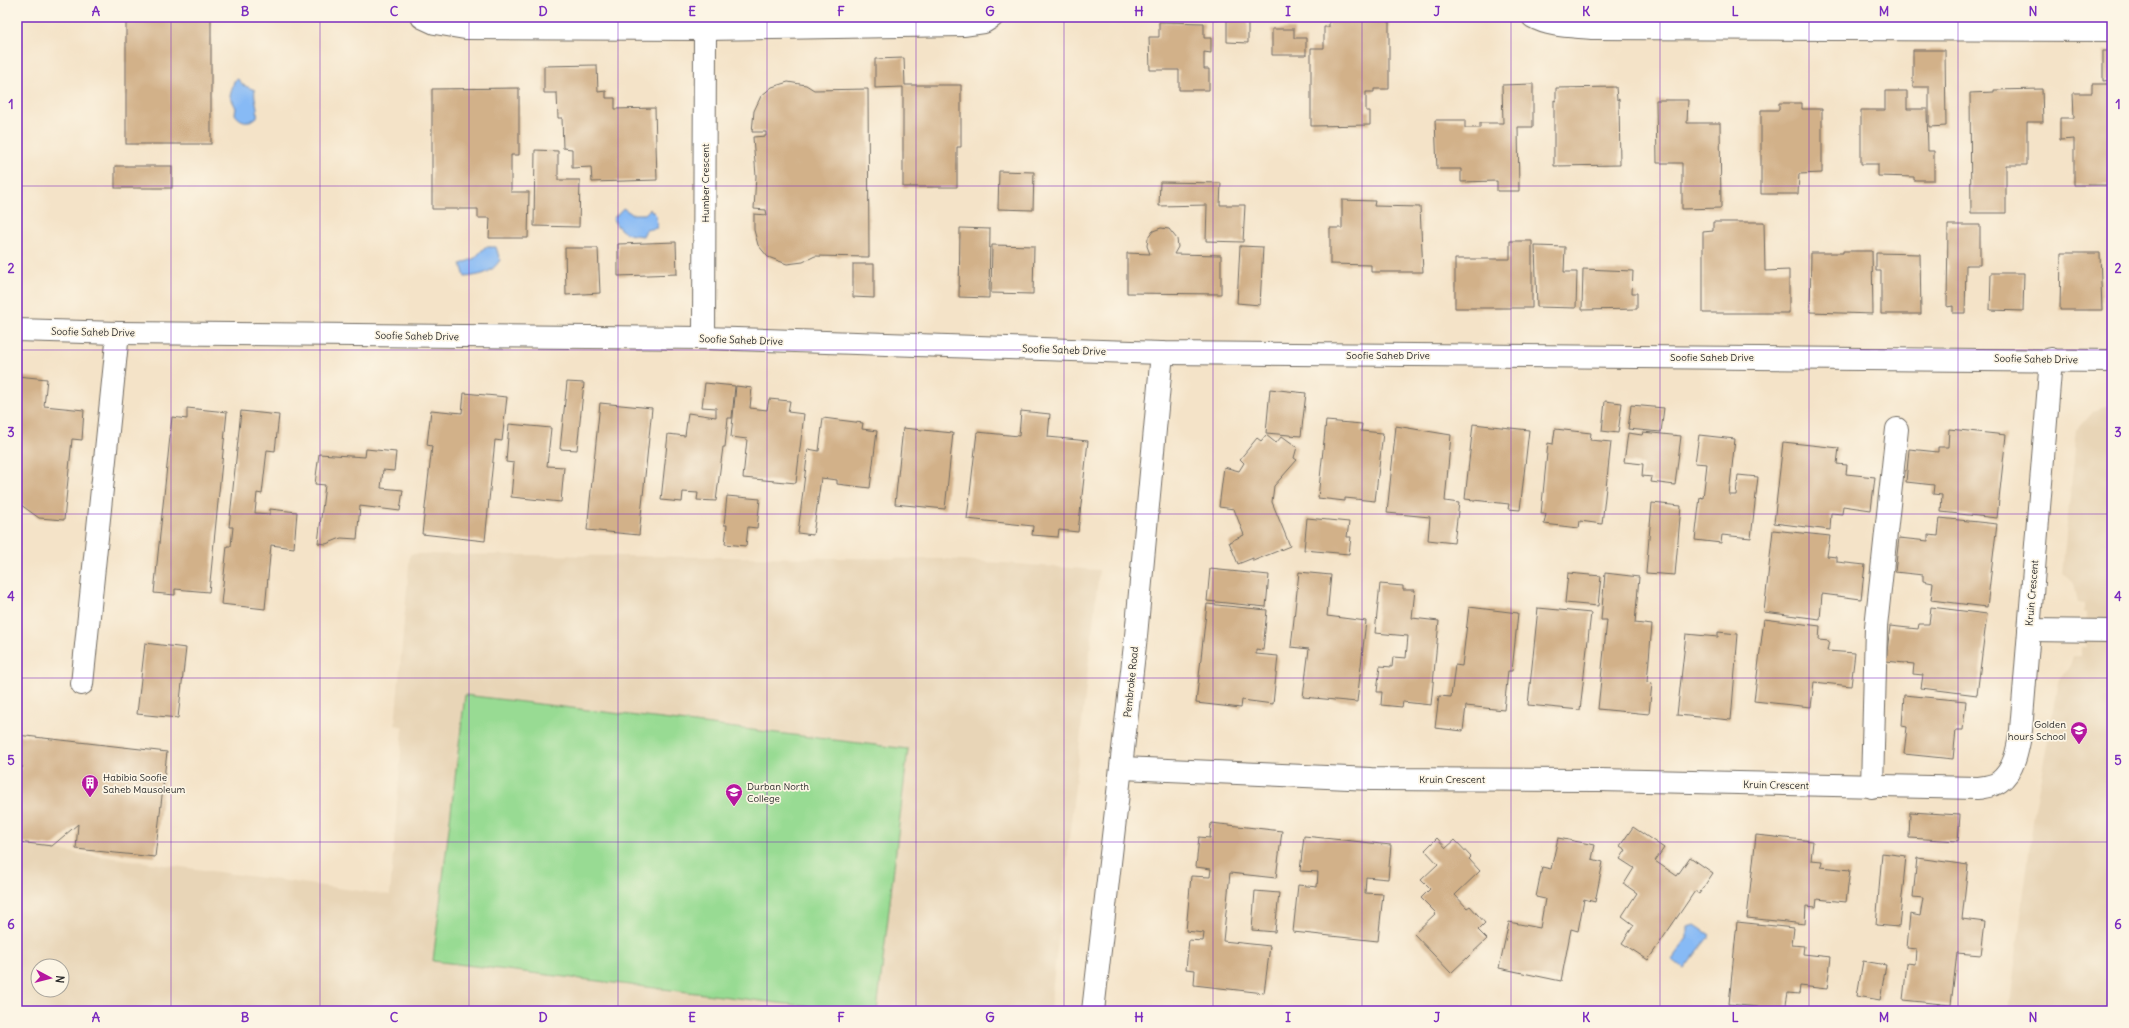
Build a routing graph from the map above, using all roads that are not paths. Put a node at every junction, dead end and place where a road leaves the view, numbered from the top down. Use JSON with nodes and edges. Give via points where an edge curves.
{"nodes":[{"id":1,"x":422,"y":17,"type":"edge"},
{"id":2,"x":992,"y":17,"type":"edge"},
{"id":3,"x":1534,"y":17,"type":"edge"},
{"id":4,"x":2104,"y":26,"type":"edge"},
{"id":5,"x":705,"y":29,"type":"junction"},
{"id":6,"x":17,"y":330,"type":"edge"},
{"id":7,"x":118,"y":333,"type":"junction"},
{"id":8,"x":704,"y":338,"type":"junction"},
{"id":9,"x":1162,"y":353,"type":"junction"},
{"id":10,"x":2051,"y":359,"type":"junction"},
{"id":11,"x":2112,"y":360,"type":"edge"},
{"id":12,"x":1897,"y":429,"type":"dead end"},
{"id":13,"x":2029,"y":630,"type":"junction"},
{"id":14,"x":2112,"y":631,"type":"edge"},
{"id":15,"x":82,"y":684,"type":"dead end"},
{"id":16,"x":1122,"y":768,"type":"junction"},
{"id":17,"x":1872,"y":787,"type":"junction"},
{"id":18,"x":1093,"y":1011,"type":"edge"}],
"edges":[{"from":1,"to":5,"type":"street","via":[[434,23],[465,28]]},
{"from":2,"to":5,"type":"street","via":[[984,22],[963,25]]},
{"from":3,"to":4,"type":"street","via":[[1544,22],[1592,28]]},
{"from":5,"to":8,"type":"street","name":"Humber Crescent"},
{"from":6,"to":7,"type":"street","name":"Soofie Saheb Drive"},
{"from":7,"to":8,"type":"street","name":"Soofie Saheb Drive"},
{"from":7,"to":15,"type":"street"},
{"from":8,"to":9,"type":"street","name":"Soofie Saheb Drive"},
{"from":9,"to":10,"type":"street","name":"Soofie Saheb Drive"},
{"from":9,"to":16,"type":"street","name":"Pembroke Road"},
{"from":10,"to":11,"type":"street","name":"Soofie Saheb Drive"},
{"from":10,"to":13,"type":"street","name":"Kruin Crescent"},
{"from":12,"to":17,"type":"street","via":[[1876,627]]},
{"from":13,"to":14,"type":"street"},
{"from":13,"to":17,"type":"street","name":"Kruin Crescent","via":[[2021,730],[2018,751],[2009,772],[1998,783],[1978,788]]},
{"from":16,"to":17,"type":"street","name":"Kruin Crescent","via":[[1372,779],[1599,780]]},
{"from":16,"to":18,"type":"street","name":"Pembroke Road"}]}
